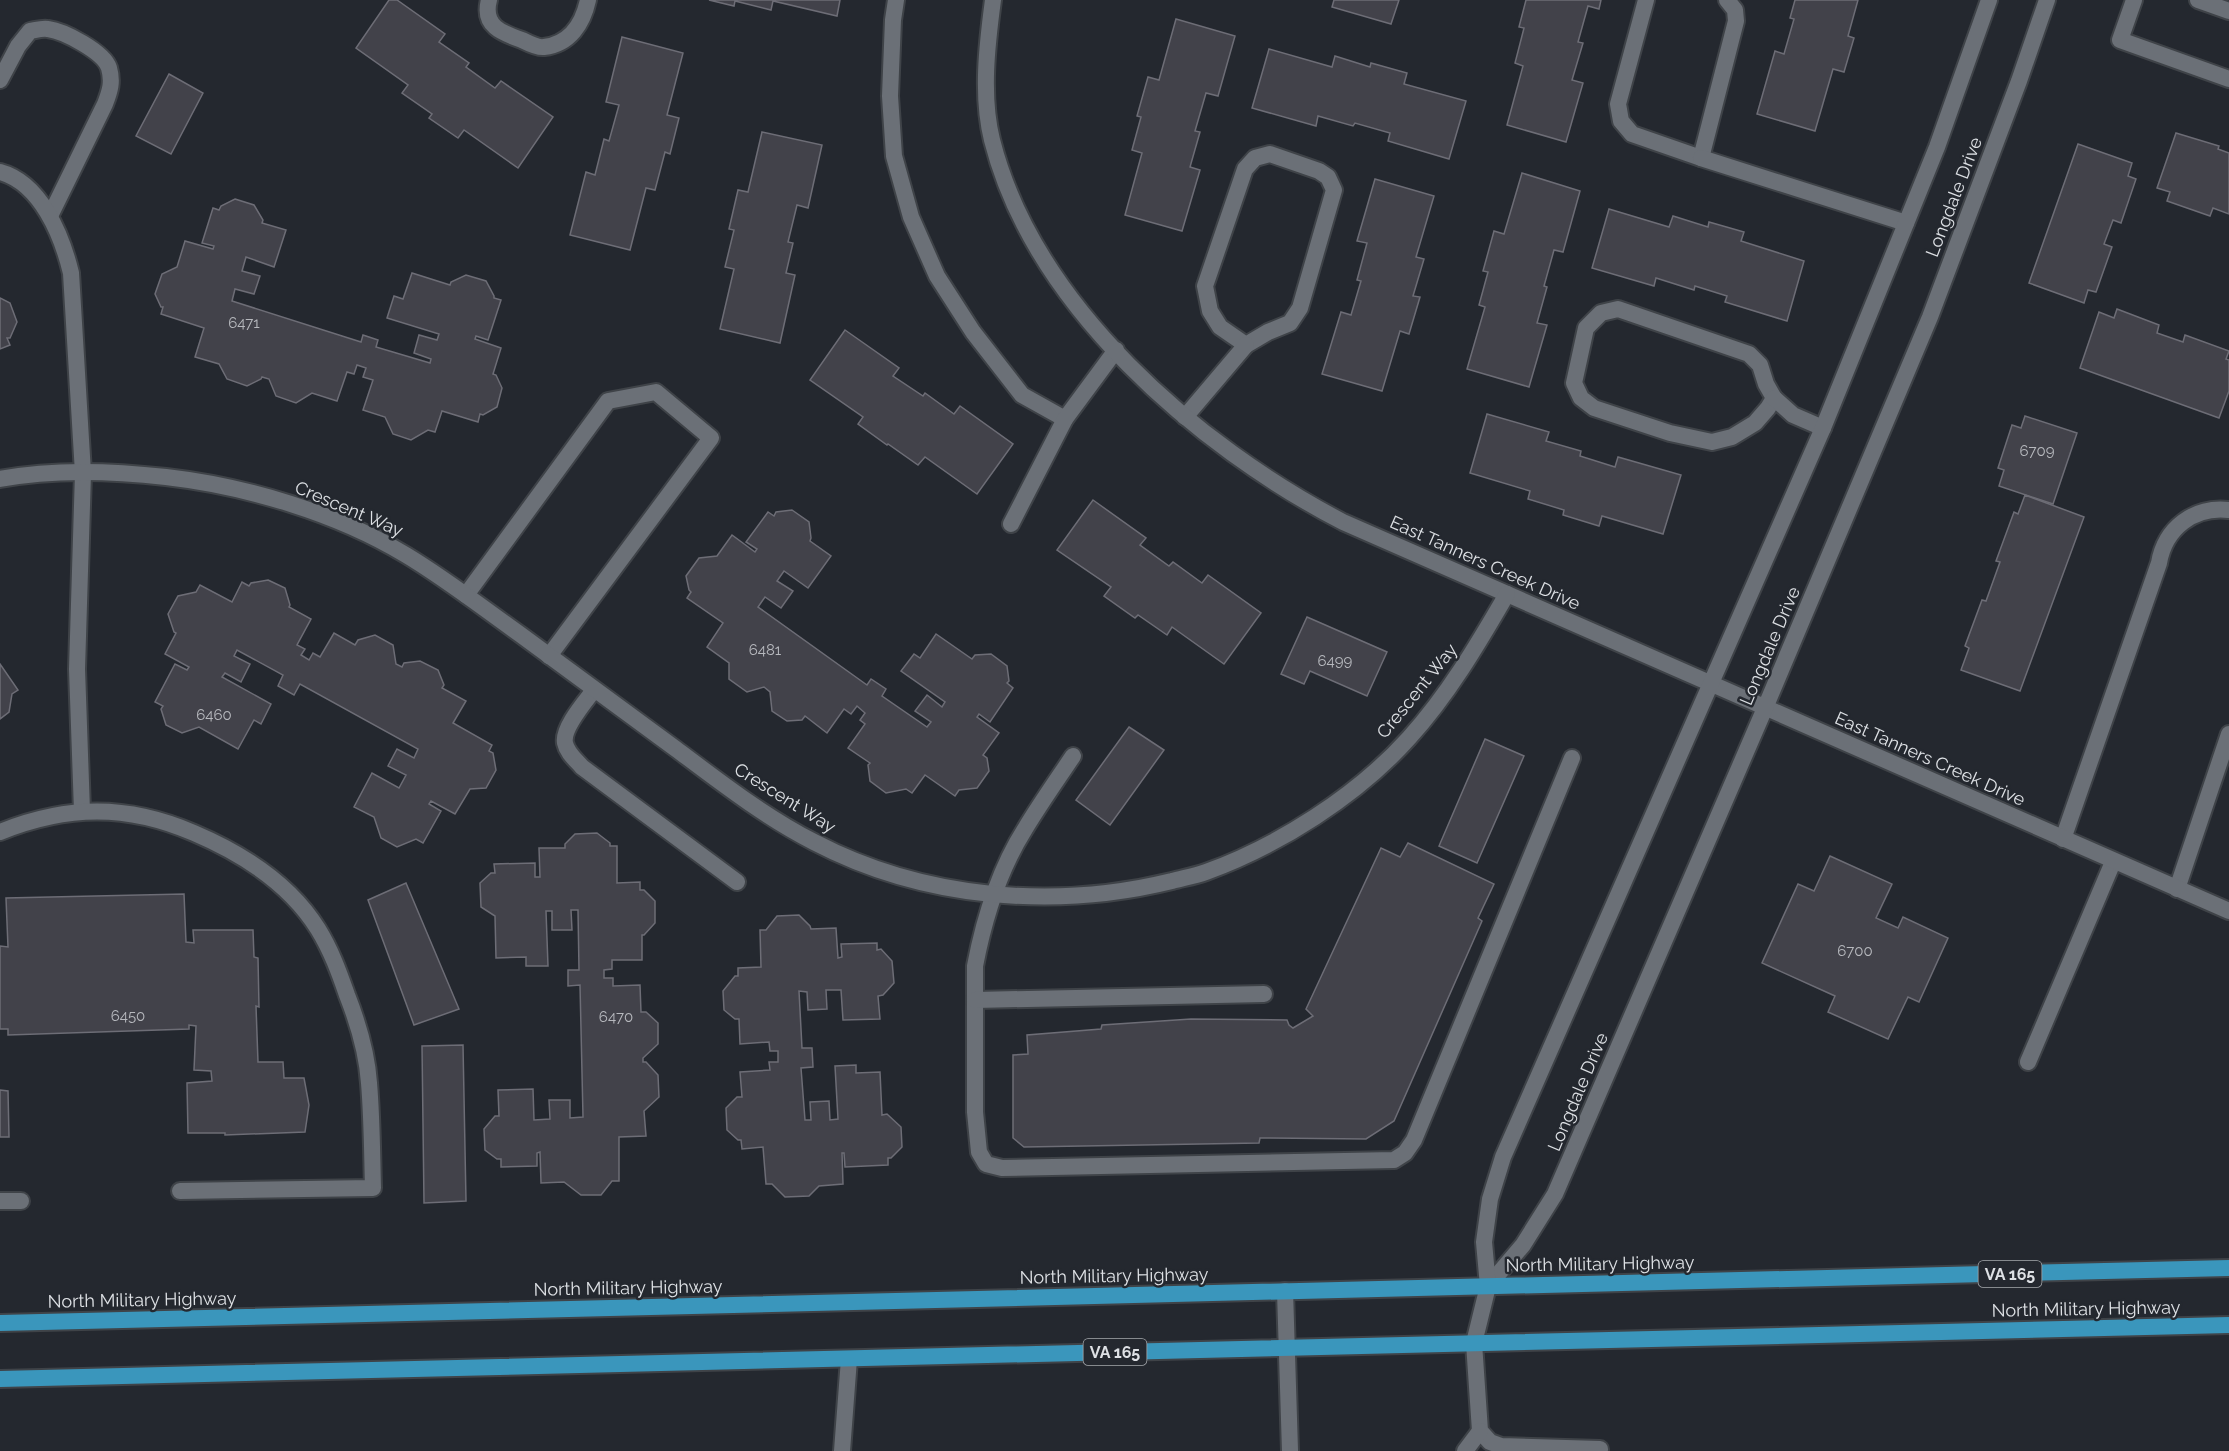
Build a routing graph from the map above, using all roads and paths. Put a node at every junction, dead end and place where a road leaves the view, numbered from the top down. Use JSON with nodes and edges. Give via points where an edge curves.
{"nodes":[{"id":1,"x":489,"y":0,"type":"edge"},
{"id":2,"x":588,"y":0,"type":"edge"},
{"id":3,"x":896,"y":0,"type":"edge"},
{"id":4,"x":993,"y":0,"type":"edge"},
{"id":5,"x":1646,"y":0,"type":"edge"},
{"id":6,"x":1727,"y":0,"type":"edge"},
{"id":7,"x":1989,"y":0,"type":"edge"},
{"id":8,"x":2047,"y":0,"type":"edge"},
{"id":9,"x":2198,"y":0,"type":"edge"},
{"id":10,"x":2132,"y":1,"type":"edge"},
{"id":11,"x":2229,"y":11,"type":"edge"},
{"id":12,"x":2229,"y":79,"type":"edge"},
{"id":13,"x":0,"y":80,"type":"edge"},
{"id":14,"x":1701,"y":158,"type":"junction"},
{"id":15,"x":0,"y":172,"type":"edge"},
{"id":16,"x":50,"y":216,"type":"junction"},
{"id":17,"x":1906,"y":223,"type":"junction"},
{"id":18,"x":1246,"y":345,"type":"junction"},
{"id":19,"x":1116,"y":351,"type":"junction"},
{"id":20,"x":1774,"y":398,"type":"junction"},
{"id":21,"x":1185,"y":417,"type":"junction"},
{"id":22,"x":1065,"y":419,"type":"junction"},
{"id":23,"x":1823,"y":428,"type":"junction"},
{"id":24,"x":83,"y":473,"type":"junction"},
{"id":25,"x":0,"y":478,"type":"edge"},
{"id":26,"x":2229,"y":510,"type":"edge"},
{"id":27,"x":1011,"y":524,"type":"dead end"},
{"id":28,"x":1508,"y":594,"type":"junction"},
{"id":29,"x":466,"y":595,"type":"junction"},
{"id":30,"x":549,"y":656,"type":"junction"},
{"id":31,"x":1710,"y":683,"type":"junction"},
{"id":32,"x":594,"y":690,"type":"junction"},
{"id":33,"x":1766,"y":708,"type":"junction"},
{"id":34,"x":2229,"y":734,"type":"edge"},
{"id":35,"x":1073,"y":756,"type":"dead end"},
{"id":36,"x":1572,"y":758,"type":"dead end"},
{"id":37,"x":82,"y":811,"type":"junction"},
{"id":38,"x":0,"y":832,"type":"edge"},
{"id":39,"x":2063,"y":839,"type":"junction"},
{"id":40,"x":2113,"y":862,"type":"junction"},
{"id":41,"x":737,"y":882,"type":"dead end"},
{"id":42,"x":2177,"y":889,"type":"junction"},
{"id":43,"x":994,"y":895,"type":"junction"},
{"id":44,"x":2229,"y":911,"type":"edge"},
{"id":45,"x":1264,"y":994,"type":"dead end"},
{"id":46,"x":975,"y":1000,"type":"junction"},
{"id":47,"x":2028,"y":1062,"type":"dead end"},
{"id":48,"x":180,"y":1191,"type":"dead end"},
{"id":49,"x":0,"y":1201,"type":"edge"},
{"id":50,"x":21,"y":1201,"type":"dead end"},
{"id":51,"x":2229,"y":1268,"type":"edge"},
{"id":52,"x":1488,"y":1286,"type":"junction"},
{"id":53,"x":1285,"y":1291,"type":"junction"},
{"id":54,"x":0,"y":1323,"type":"edge"},
{"id":55,"x":2229,"y":1325,"type":"edge"},
{"id":56,"x":1474,"y":1343,"type":"junction"},
{"id":57,"x":1286,"y":1348,"type":"junction"},
{"id":58,"x":849,"y":1359,"type":"junction"},
{"id":59,"x":0,"y":1379,"type":"edge"},
{"id":60,"x":1480,"y":1431,"type":"junction"},
{"id":61,"x":1600,"y":1449,"type":"dead end"},
{"id":62,"x":842,"y":1451,"type":"edge"},
{"id":63,"x":1290,"y":1451,"type":"edge"},
{"id":64,"x":1464,"y":1451,"type":"edge"}],
"edges":[{"from":1,"to":2,"type":"street","via":[[491,23],[499,32],[542,48],[565,41],[580,24]]},
{"from":3,"to":22,"type":"street","via":[[890,96],[894,156],[911,217],[937,276],[973,332],[1022,395]]},
{"from":4,"to":19,"type":"street","name":"East Tanners Creek Drive","via":[[988,33],[987,103],[992,139],[1008,191],[1055,278]]},
{"from":5,"to":14,"type":"street","via":[[1618,104],[1621,121],[1632,134]]},
{"from":6,"to":14,"type":"street","via":[[1735,10],[1736,21]]},
{"from":7,"to":17,"type":"street","name":"Longdale Drive"},
{"from":8,"to":33,"type":"street","name":"Longdale Drive","via":[[1930,317]]},
{"from":9,"to":11,"type":"street"},
{"from":10,"to":12,"type":"street","via":[[2120,40]]},
{"from":13,"to":16,"type":"street","via":[[30,31],[46,28],[66,34],[96,53],[108,66],[112,85],[105,104]]},
{"from":14,"to":17,"type":"street"},
{"from":15,"to":16,"type":"street","via":[[31,190]]},
{"from":16,"to":24,"type":"street","via":[[66,250],[71,273]]},
{"from":17,"to":23,"type":"street","name":"Longdale Drive"},
{"from":18,"to":18,"type":"street","via":[[1290,323],[1300,308],[1334,190],[1328,177],[1319,171],[1270,154],[1255,158],[1245,169],[1205,286],[1209,311],[1220,327]]},
{"from":18,"to":21,"type":"street"},
{"from":19,"to":21,"type":"street","name":"East Tanners Creek Drive"},
{"from":19,"to":22,"type":"street"},
{"from":20,"to":20,"type":"street","via":[[1760,365],[1749,354],[1618,309],[1601,313],[1586,328],[1574,383],[1581,398],[1594,408],[1712,442],[1755,423]]},
{"from":20,"to":23,"type":"street","via":[[1793,415]]},
{"from":21,"to":28,"type":"street","name":"East Tanners Creek Drive","via":[[1241,461],[1313,506]]},
{"from":22,"to":27,"type":"street"},
{"from":23,"to":31,"type":"street","name":"Longdale Drive"},
{"from":24,"to":25,"type":"street","name":"Crescent Way"},
{"from":24,"to":29,"type":"street","name":"Crescent Way","via":[[128,473],[202,482],[274,499],[355,529],[404,554]]},
{"from":24,"to":37,"type":"street","via":[[77,669]]},
{"from":26,"to":39,"type":"street","via":[[2197,512],[2174,528],[2161,552]]},
{"from":28,"to":31,"type":"street","name":"East Tanners Creek Drive"},
{"from":28,"to":43,"type":"street","name":"Crescent Way","via":[[1467,662],[1409,738],[1368,778],[1314,818],[1205,873],[1139,889],[1071,897]]},
{"from":29,"to":30,"type":"street","name":"Crescent Way"},
{"from":29,"to":30,"type":"street","via":[[608,401],[656,392],[711,438]]},
{"from":30,"to":32,"type":"street","name":"Crescent Way"},
{"from":31,"to":33,"type":"street","name":"East Tanners Creek Drive"},
{"from":31,"to":52,"type":"street","name":"Longdale Drive","via":[[1503,1157],[1490,1199],[1484,1242]]},
{"from":32,"to":41,"type":"street","via":[[565,730],[565,744],[571,755]]},
{"from":32,"to":43,"type":"street","name":"Crescent Way","via":[[738,795],[811,841],[853,861],[920,882]]},
{"from":33,"to":39,"type":"street","name":"East Tanners Creek Drive"},
{"from":33,"to":52,"type":"street","name":"Longdale Drive","via":[[1555,1194],[1523,1245]]},
{"from":34,"to":42,"type":"street"},
{"from":35,"to":43,"type":"street","via":[[1024,830]]},
{"from":36,"to":46,"type":"street","via":[[1414,1140],[1394,1160],[1002,1168],[986,1164],[979,1152],[975,1112]]},
{"from":37,"to":38,"type":"street","via":[[25,822]]},
{"from":37,"to":48,"type":"street","via":[[124,812],[168,822],[219,844],[261,870],[298,903],[317,928],[334,959],[358,1025],[369,1082],[373,1188]]},
{"from":39,"to":40,"type":"street","name":"East Tanners Creek Drive"},
{"from":40,"to":42,"type":"street","name":"East Tanners Creek Drive"},
{"from":40,"to":47,"type":"street"},
{"from":42,"to":44,"type":"street","name":"East Tanners Creek Drive"},
{"from":43,"to":46,"type":"street","via":[[975,966]]},
{"from":45,"to":46,"type":"street"},
{"from":49,"to":50,"type":"street"},
{"from":51,"to":52,"type":"main road","name":"North Military Highway","number":"VA 165"},
{"from":52,"to":53,"type":"main road","name":"North Military Highway","number":"VA 165"},
{"from":52,"to":56,"type":"street","name":"Longdale Drive"},
{"from":53,"to":54,"type":"main road","name":"North Military Highway","number":"VA 165"},
{"from":53,"to":57,"type":"street"},
{"from":55,"to":56,"type":"main road","name":"North Military Highway","number":"VA 165"},
{"from":56,"to":57,"type":"main road","name":"North Military Highway","number":"VA 165"},
{"from":56,"to":60,"type":"street","name":"Longdale Drive"},
{"from":57,"to":58,"type":"main road","name":"North Military Highway","number":"VA 165"},
{"from":57,"to":63,"type":"street"},
{"from":58,"to":59,"type":"main road","name":"North Military Highway","number":"VA 165"},
{"from":58,"to":62,"type":"street"},
{"from":60,"to":61,"type":"street","via":[[1490,1442],[1501,1446]]},
{"from":60,"to":64,"type":"street"}]}
